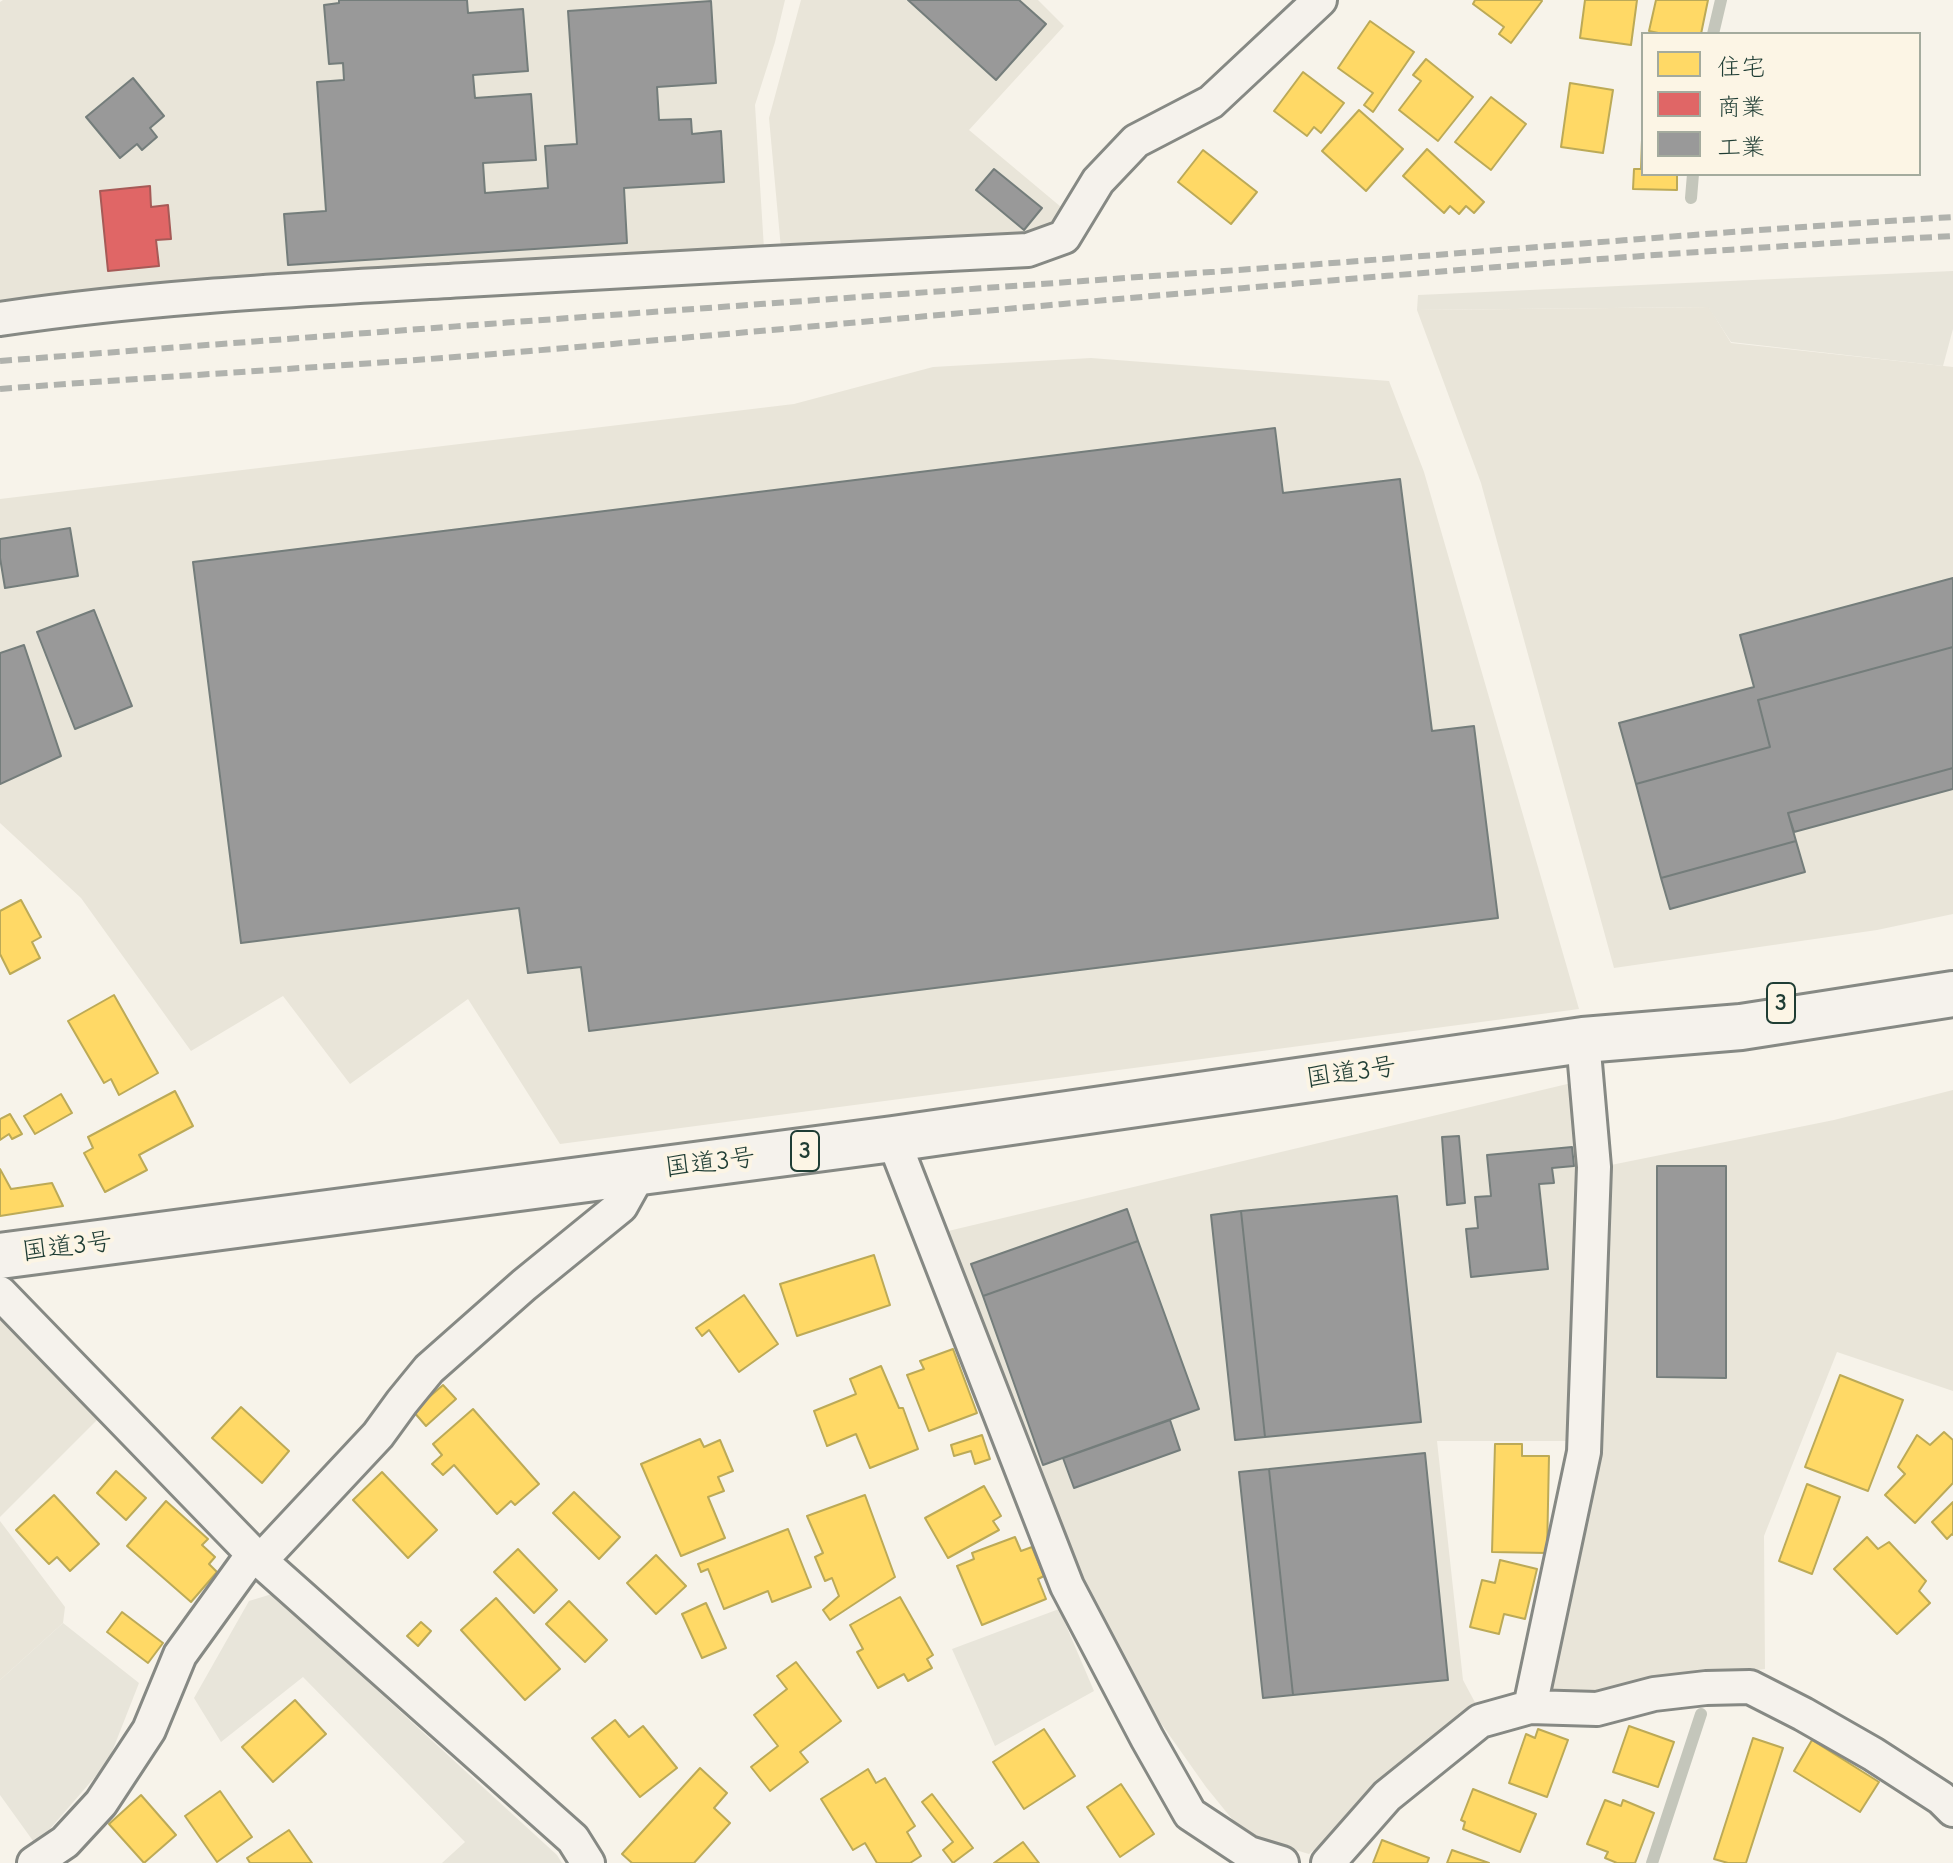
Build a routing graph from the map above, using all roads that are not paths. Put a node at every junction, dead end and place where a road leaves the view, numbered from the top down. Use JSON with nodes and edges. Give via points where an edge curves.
{"nodes":[{"id":1,"x":1320,"y":0,"type":"edge"},
{"id":2,"x":0,"y":319,"type":"edge"},
{"id":3,"x":1953,"y":966,"type":"edge"},
{"id":4,"x":1953,"y":994,"type":"edge"},
{"id":5,"x":1596,"y":1039,"type":"junction"},
{"id":6,"x":893,"y":1139,"type":"junction"},
{"id":7,"x":640,"y":1172,"type":"junction"},
{"id":8,"x":0,"y":1256,"type":"edge"},
{"id":9,"x":0,"y":1293,"type":"edge"},
{"id":10,"x":257,"y":1557,"type":"junction"},
{"id":11,"x":1530,"y":1707,"type":"junction"},
{"id":12,"x":1953,"y":1810,"type":"edge"},
{"id":13,"x":34,"y":1863,"type":"edge"},
{"id":14,"x":588,"y":1863,"type":"edge"},
{"id":15,"x":1282,"y":1863,"type":"edge"},
{"id":16,"x":1328,"y":1863,"type":"edge"}],
"edges":[{"from":1,"to":2,"type":"street","via":[[1211,102],[1136,141],[1098,181],[1064,237],[1028,250],[299,289]]},
{"from":3,"to":5,"type":"highway","name":"国道3号","number":"3"},
{"from":4,"to":5,"type":"highway","name":"国道3号","number":"3","via":[[1741,1027]]},
{"from":5,"to":6,"type":"highway","name":"国道3号","number":"3"},
{"from":5,"to":11,"type":"street","via":[[1584,1452]]},
{"from":6,"to":7,"type":"highway","name":"国道3号","number":"3"},
{"from":6,"to":15,"type":"street","via":[[1067,1586],[1147,1738],[1190,1814],[1249,1853]]},
{"from":7,"to":8,"type":"highway","name":"国道3号","number":"3"},
{"from":7,"to":10,"type":"street","via":[[621,1206],[429,1369],[378,1435]]},
{"from":9,"to":10,"type":"street"},
{"from":10,"to":13,"type":"street","via":[[180,1655],[149,1730],[101,1803],[65,1842]]},
{"from":10,"to":14,"type":"street","via":[[573,1839]]},
{"from":11,"to":12,"type":"street","via":[[1597,1709],[1654,1694],[1750,1687],[1873,1754]]},
{"from":11,"to":16,"type":"street","via":[[1480,1721],[1387,1796]]}]}
